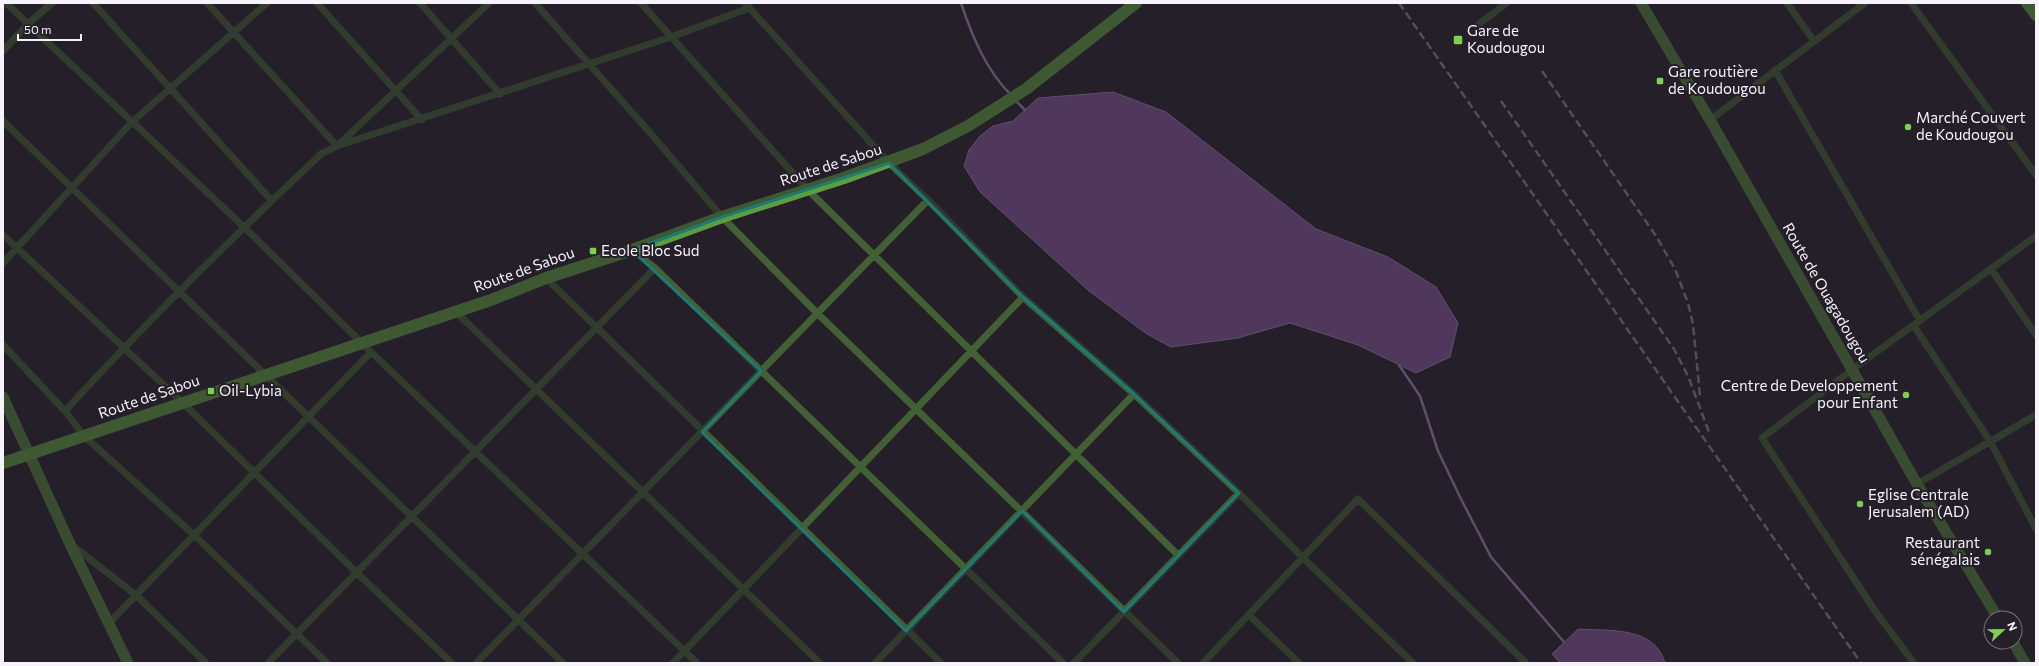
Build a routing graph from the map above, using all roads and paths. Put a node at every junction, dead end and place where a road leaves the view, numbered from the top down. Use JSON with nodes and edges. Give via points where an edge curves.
{"nodes":[{"id":1,"x":6,"y":3,"type":"edge"},
{"id":2,"x":52,"y":3,"type":"edge"},
{"id":3,"x":93,"y":3,"type":"edge"},
{"id":4,"x":207,"y":3,"type":"edge"},
{"id":5,"x":267,"y":3,"type":"edge"},
{"id":6,"x":316,"y":3,"type":"edge"},
{"id":7,"x":420,"y":3,"type":"edge"},
{"id":8,"x":489,"y":3,"type":"edge"},
{"id":9,"x":535,"y":3,"type":"edge"},
{"id":10,"x":641,"y":3,"type":"edge"},
{"id":11,"x":1136,"y":3,"type":"edge"},
{"id":12,"x":1507,"y":3,"type":"edge"},
{"id":13,"x":1641,"y":3,"type":"edge"},
{"id":14,"x":1787,"y":3,"type":"edge"},
{"id":15,"x":1865,"y":3,"type":"edge"},
{"id":16,"x":1911,"y":3,"type":"edge"},
{"id":17,"x":2027,"y":3,"type":"edge"},
{"id":18,"x":747,"y":5,"type":"edge"},
{"id":19,"x":2036,"y":15,"type":"edge"},
{"id":20,"x":28,"y":24,"type":"junction"},
{"id":21,"x":1479,"y":24,"type":"dead end"},
{"id":22,"x":233,"y":32,"type":"junction"},
{"id":23,"x":671,"y":37,"type":"junction"},
{"id":24,"x":451,"y":39,"type":"junction"},
{"id":25,"x":1814,"y":41,"type":"junction"},
{"id":26,"x":3,"y":51,"type":"edge"},
{"id":27,"x":589,"y":63,"type":"junction"},
{"id":28,"x":1775,"y":70,"type":"junction"},
{"id":29,"x":170,"y":88,"type":"junction"},
{"id":30,"x":396,"y":91,"type":"junction"},
{"id":31,"x":500,"y":94,"type":"junction"},
{"id":32,"x":422,"y":120,"type":"junction"},
{"id":33,"x":1710,"y":120,"type":"junction"},
{"id":34,"x":3,"y":121,"type":"edge"},
{"id":35,"x":132,"y":123,"type":"junction"},
{"id":36,"x":337,"y":146,"type":"junction"},
{"id":37,"x":889,"y":163,"type":"junction"},
{"id":38,"x":2036,"y":175,"type":"edge"},
{"id":39,"x":72,"y":188,"type":"junction"},
{"id":40,"x":808,"y":190,"type":"junction"},
{"id":41,"x":928,"y":200,"type":"junction"},
{"id":42,"x":272,"y":201,"type":"junction"},
{"id":43,"x":722,"y":217,"type":"junction"},
{"id":44,"x":244,"y":227,"type":"junction"},
{"id":45,"x":3,"y":235,"type":"edge"},
{"id":46,"x":2036,"y":236,"type":"edge"},
{"id":47,"x":17,"y":248,"type":"junction"},
{"id":48,"x":632,"y":250,"type":"junction"},
{"id":49,"x":874,"y":255,"type":"junction"},
{"id":50,"x":3,"y":263,"type":"edge"},
{"id":51,"x":655,"y":268,"type":"junction"},
{"id":52,"x":1991,"y":269,"type":"junction"},
{"id":53,"x":546,"y":278,"type":"junction"},
{"id":54,"x":180,"y":291,"type":"junction"},
{"id":55,"x":1023,"y":297,"type":"junction"},
{"id":56,"x":456,"y":312,"type":"junction"},
{"id":57,"x":817,"y":313,"type":"junction"},
{"id":58,"x":1920,"y":321,"type":"junction"},
{"id":59,"x":1914,"y":326,"type":"junction"},
{"id":60,"x":596,"y":328,"type":"junction"},
{"id":61,"x":2036,"y":335,"type":"edge"},
{"id":62,"x":363,"y":343,"type":"junction"},
{"id":63,"x":3,"y":344,"type":"edge"},
{"id":64,"x":123,"y":347,"type":"junction"},
{"id":65,"x":972,"y":351,"type":"junction"},
{"id":66,"x":371,"y":352,"type":"junction"},
{"id":67,"x":1853,"y":368,"type":"junction"},
{"id":68,"x":761,"y":371,"type":"junction"},
{"id":69,"x":266,"y":375,"type":"junction"},
{"id":70,"x":537,"y":389,"type":"junction"},
{"id":71,"x":1134,"y":394,"type":"junction"},
{"id":72,"x":3,"y":397,"type":"edge"},
{"id":73,"x":183,"y":403,"type":"junction"},
{"id":74,"x":916,"y":409,"type":"junction"},
{"id":75,"x":65,"y":411,"type":"junction"},
{"id":76,"x":2036,"y":415,"type":"edge"},
{"id":77,"x":308,"y":417,"type":"junction"},
{"id":78,"x":702,"y":432,"type":"junction"},
{"id":79,"x":84,"y":436,"type":"junction"},
{"id":80,"x":1990,"y":441,"type":"junction"},
{"id":81,"x":475,"y":452,"type":"junction"},
{"id":82,"x":29,"y":453,"type":"junction"},
{"id":83,"x":1077,"y":454,"type":"junction"},
{"id":84,"x":3,"y":463,"type":"edge"},
{"id":85,"x":860,"y":468,"type":"junction"},
{"id":86,"x":255,"y":472,"type":"junction"},
{"id":87,"x":1917,"y":484,"type":"junction"},
{"id":88,"x":643,"y":492,"type":"junction"},
{"id":89,"x":1239,"y":493,"type":"junction"},
{"id":90,"x":1022,"y":511,"type":"junction"},
{"id":91,"x":412,"y":517,"type":"junction"},
{"id":92,"x":802,"y":528,"type":"junction"},
{"id":93,"x":2036,"y":529,"type":"edge"},
{"id":94,"x":194,"y":535,"type":"junction"},
{"id":95,"x":70,"y":544,"type":"junction"},
{"id":96,"x":582,"y":554,"type":"junction"},
{"id":97,"x":1178,"y":555,"type":"junction"},
{"id":98,"x":1302,"y":557,"type":"junction"},
{"id":99,"x":965,"y":570,"type":"junction"},
{"id":100,"x":357,"y":573,"type":"junction"},
{"id":101,"x":744,"y":589,"type":"junction"},
{"id":102,"x":136,"y":595,"type":"junction"},
{"id":103,"x":1993,"y":610,"type":"edge"},
{"id":104,"x":1124,"y":612,"type":"junction"},
{"id":105,"x":1249,"y":615,"type":"junction"},
{"id":106,"x":518,"y":619,"type":"junction"},
{"id":107,"x":109,"y":623,"type":"junction"},
{"id":108,"x":906,"y":631,"type":"junction"},
{"id":109,"x":297,"y":634,"type":"junction"},
{"id":110,"x":2018,"y":650,"type":"edge"},
{"id":111,"x":684,"y":651,"type":"junction"},
{"id":112,"x":128,"y":663,"type":"edge"},
{"id":113,"x":206,"y":663,"type":"edge"},
{"id":114,"x":268,"y":663,"type":"edge"},
{"id":115,"x":327,"y":663,"type":"edge"},
{"id":116,"x":452,"y":663,"type":"edge"},
{"id":117,"x":476,"y":663,"type":"edge"},
{"id":118,"x":563,"y":663,"type":"edge"},
{"id":119,"x":673,"y":663,"type":"edge"},
{"id":120,"x":696,"y":663,"type":"edge"},
{"id":121,"x":820,"y":663,"type":"edge"},
{"id":122,"x":875,"y":663,"type":"edge"},
{"id":123,"x":940,"y":663,"type":"edge"},
{"id":124,"x":1063,"y":663,"type":"edge"},
{"id":125,"x":1074,"y":663,"type":"edge"},
{"id":126,"x":1178,"y":663,"type":"edge"},
{"id":127,"x":1203,"y":663,"type":"edge"},
{"id":128,"x":1299,"y":663,"type":"edge"},
{"id":129,"x":1413,"y":663,"type":"edge"},
{"id":130,"x":1526,"y":663,"type":"edge"},
{"id":131,"x":1914,"y":663,"type":"edge"},
{"id":132,"x":2025,"y":663,"type":"edge"}],
"edges":[{"from":1,"to":20,"type":"street"},
{"from":2,"to":20,"type":"street"},
{"from":3,"to":29,"type":"street"},
{"from":4,"to":22,"type":"street"},
{"from":5,"to":22,"type":"street"},
{"from":6,"to":30,"type":"street"},
{"from":7,"to":24,"type":"street"},
{"from":8,"to":24,"type":"street"},
{"from":9,"to":27,"type":"street"},
{"from":10,"to":23,"type":"street"},
{"from":11,"to":37,"type":"main road","name":"Route de Sabou","via":[[1008,101],[944,139]]},
{"from":12,"to":21,"type":"street"},
{"from":13,"to":33,"type":"street","name":"Route de Ouagadougou"},
{"from":14,"to":25,"type":"street"},
{"from":15,"to":25,"type":"street"},
{"from":16,"to":38,"type":"street"},
{"from":17,"to":19,"type":"main road"},
{"from":18,"to":23,"type":"street"},
{"from":18,"to":37,"type":"street"},
{"from":20,"to":26,"type":"street"},
{"from":20,"to":35,"type":"street"},
{"from":22,"to":29,"type":"street"},
{"from":22,"to":36,"type":"street"},
{"from":23,"to":27,"type":"street"},
{"from":23,"to":40,"type":"street"},
{"from":24,"to":30,"type":"street"},
{"from":24,"to":31,"type":"street"},
{"from":25,"to":28,"type":"street"},
{"from":27,"to":31,"type":"street"},
{"from":27,"to":43,"type":"street"},
{"from":28,"to":33,"type":"street"},
{"from":28,"to":58,"type":"street"},
{"from":29,"to":35,"type":"street"},
{"from":29,"to":42,"type":"street"},
{"from":30,"to":32,"type":"street"},
{"from":30,"to":36,"type":"street"},
{"from":31,"to":32,"type":"street"},
{"from":32,"to":36,"type":"street"},
{"from":33,"to":67,"type":"street","name":"Route de Ouagadougou"},
{"from":34,"to":39,"type":"street"},
{"from":35,"to":39,"type":"street"},
{"from":35,"to":44,"type":"street"},
{"from":36,"to":42,"type":"street","via":[[321,154]]},
{"from":37,"to":40,"type":"main road","name":"Route de Sabou"},
{"from":37,"to":41,"type":"street"},
{"from":39,"to":47,"type":"street"},
{"from":39,"to":54,"type":"street"},
{"from":40,"to":43,"type":"main road","name":"Route de Sabou"},
{"from":40,"to":49,"type":"street"},
{"from":41,"to":49,"type":"street"},
{"from":41,"to":55,"type":"street"},
{"from":42,"to":44,"type":"street"},
{"from":43,"to":48,"type":"main road","name":"Route de Sabou"},
{"from":43,"to":57,"type":"street"},
{"from":44,"to":54,"type":"street"},
{"from":44,"to":62,"type":"street"},
{"from":45,"to":47,"type":"street"},
{"from":46,"to":52,"type":"street"},
{"from":47,"to":50,"type":"street"},
{"from":47,"to":64,"type":"street"},
{"from":48,"to":51,"type":"street"},
{"from":48,"to":53,"type":"main road","name":"Route de Sabou"},
{"from":49,"to":57,"type":"street"},
{"from":49,"to":65,"type":"street"},
{"from":51,"to":60,"type":"street"},
{"from":51,"to":68,"type":"street"},
{"from":52,"to":58,"type":"street"},
{"from":52,"to":61,"type":"street"},
{"from":53,"to":56,"type":"main road","name":"Route de Sabou"},
{"from":53,"to":60,"type":"street"},
{"from":54,"to":64,"type":"street"},
{"from":54,"to":69,"type":"street"},
{"from":55,"to":65,"type":"street"},
{"from":55,"to":71,"type":"street"},
{"from":56,"to":62,"type":"main road","name":"Route de Sabou"},
{"from":56,"to":70,"type":"street"},
{"from":57,"to":68,"type":"street"},
{"from":57,"to":74,"type":"street"},
{"from":58,"to":59,"type":"street"},
{"from":59,"to":67,"type":"street"},
{"from":59,"to":80,"type":"street"},
{"from":60,"to":70,"type":"street"},
{"from":60,"to":78,"type":"street"},
{"from":62,"to":66,"type":"street"},
{"from":62,"to":69,"type":"main road","name":"Route de Sabou"},
{"from":63,"to":75,"type":"street"},
{"from":64,"to":73,"type":"street"},
{"from":64,"to":75,"type":"street"},
{"from":65,"to":74,"type":"street"},
{"from":65,"to":83,"type":"street"},
{"from":66,"to":77,"type":"street"},
{"from":66,"to":81,"type":"street"},
{"from":67,"to":87,"type":"street","name":"Route de Ouagadougou"},
{"from":67,"to":131,"type":"street","via":[[1762,438],[1875,611]]},
{"from":68,"to":78,"type":"street"},
{"from":68,"to":85,"type":"street"},
{"from":69,"to":73,"type":"main road","name":"Route de Sabou"},
{"from":69,"to":77,"type":"street"},
{"from":70,"to":81,"type":"street"},
{"from":70,"to":88,"type":"street"},
{"from":71,"to":83,"type":"street"},
{"from":71,"to":89,"type":"street"},
{"from":72,"to":82,"type":"street"},
{"from":73,"to":79,"type":"main road","name":"Route de Sabou"},
{"from":73,"to":86,"type":"street"},
{"from":74,"to":85,"type":"street"},
{"from":74,"to":90,"type":"street"},
{"from":75,"to":79,"type":"street"},
{"from":76,"to":80,"type":"street"},
{"from":77,"to":86,"type":"street"},
{"from":77,"to":91,"type":"street"},
{"from":78,"to":88,"type":"street"},
{"from":78,"to":92,"type":"street"},
{"from":79,"to":82,"type":"main road","name":"Route de Sabou"},
{"from":79,"to":94,"type":"street"},
{"from":80,"to":87,"type":"street"},
{"from":80,"to":93,"type":"street"},
{"from":81,"to":91,"type":"street"},
{"from":81,"to":96,"type":"street"},
{"from":82,"to":84,"type":"main road","name":"Route de Sabou"},
{"from":82,"to":95,"type":"street"},
{"from":83,"to":90,"type":"street"},
{"from":83,"to":97,"type":"street"},
{"from":85,"to":92,"type":"street"},
{"from":85,"to":99,"type":"street"},
{"from":86,"to":94,"type":"street"},
{"from":86,"to":100,"type":"street"},
{"from":87,"to":103,"type":"street","name":"Route de Ouagadougou"},
{"from":88,"to":96,"type":"street"},
{"from":88,"to":101,"type":"street"},
{"from":89,"to":97,"type":"street"},
{"from":89,"to":98,"type":"street"},
{"from":90,"to":99,"type":"street"},
{"from":90,"to":104,"type":"street"},
{"from":91,"to":100,"type":"street"},
{"from":91,"to":106,"type":"street"},
{"from":92,"to":101,"type":"street"},
{"from":92,"to":108,"type":"street"},
{"from":94,"to":102,"type":"street"},
{"from":94,"to":109,"type":"street"},
{"from":95,"to":102,"type":"street"},
{"from":95,"to":107,"type":"street"},
{"from":96,"to":106,"type":"street"},
{"from":96,"to":111,"type":"street"},
{"from":97,"to":104,"type":"street"},
{"from":98,"to":105,"type":"street"},
{"from":98,"to":129,"type":"street"},
{"from":98,"to":130,"type":"street","via":[[1358,499]]},
{"from":99,"to":108,"type":"street"},
{"from":99,"to":124,"type":"street"},
{"from":100,"to":109,"type":"street"},
{"from":100,"to":116,"type":"street"},
{"from":101,"to":111,"type":"street"},
{"from":101,"to":121,"type":"street"},
{"from":102,"to":107,"type":"street"},
{"from":102,"to":113,"type":"street"},
{"from":104,"to":125,"type":"street"},
{"from":104,"to":126,"type":"street"},
{"from":105,"to":127,"type":"street"},
{"from":105,"to":128,"type":"street"},
{"from":106,"to":117,"type":"street"},
{"from":106,"to":118,"type":"street"},
{"from":107,"to":112,"type":"street"},
{"from":108,"to":122,"type":"street"},
{"from":108,"to":123,"type":"street"},
{"from":109,"to":114,"type":"street"},
{"from":109,"to":115,"type":"street"},
{"from":110,"to":132,"type":"street"},
{"from":111,"to":119,"type":"street"},
{"from":111,"to":120,"type":"street"}]}
